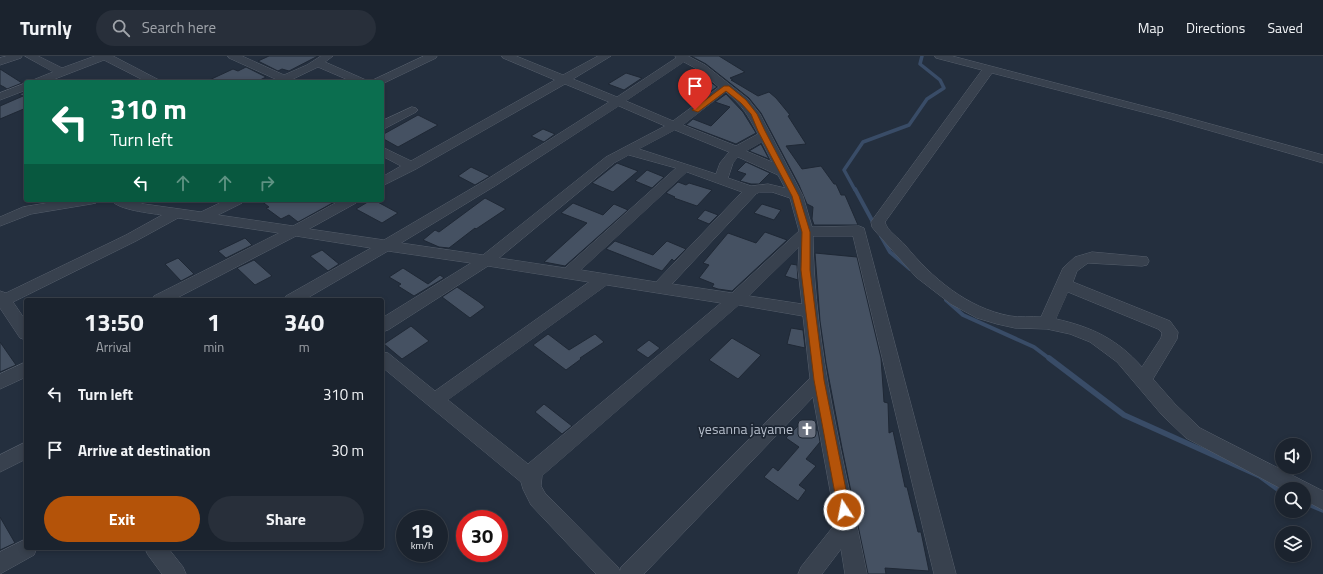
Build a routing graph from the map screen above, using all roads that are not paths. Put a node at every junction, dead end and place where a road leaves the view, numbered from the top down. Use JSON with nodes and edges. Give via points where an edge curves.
{"nodes":[{"id":1,"x":17,"y":56,"type":"edge"},
{"id":2,"x":30,"y":56,"type":"edge"},
{"id":3,"x":104,"y":56,"type":"edge"},
{"id":4,"x":254,"y":56,"type":"edge"},
{"id":5,"x":328,"y":56,"type":"edge"},
{"id":6,"x":432,"y":56,"type":"edge"},
{"id":7,"x":507,"y":56,"type":"edge"},
{"id":8,"x":606,"y":56,"type":"edge"},
{"id":9,"x":940,"y":56,"type":"edge"},
{"id":10,"x":682,"y":57,"type":"edge"},
{"id":11,"x":238,"y":58,"type":"edge"},
{"id":12,"x":0,"y":62,"type":"edge"},
{"id":13,"x":318,"y":63,"type":"junction"},
{"id":14,"x":989,"y":69,"type":"junction"},
{"id":15,"x":61,"y":72,"type":"junction"},
{"id":16,"x":565,"y":79,"type":"junction"},
{"id":17,"x":42,"y":80,"type":"edge"},
{"id":18,"x":151,"y":80,"type":"edge"},
{"id":19,"x":286,"y":80,"type":"edge"},
{"id":20,"x":290,"y":80,"type":"edge"},
{"id":21,"x":357,"y":80,"type":"edge"},
{"id":22,"x":381,"y":80,"type":"edge"},
{"id":23,"x":24,"y":87,"type":"edge"},
{"id":24,"x":726,"y":88,"type":"junction"},
{"id":25,"x":0,"y":97,"type":"edge"},
{"id":26,"x":619,"y":102,"type":"junction"},
{"id":27,"x":412,"y":110,"type":"dead end"},
{"id":28,"x":384,"y":125,"type":"edge"},
{"id":29,"x":675,"y":125,"type":"junction"},
{"id":30,"x":764,"y":136,"type":"junction"},
{"id":31,"x":627,"y":150,"type":"junction"},
{"id":32,"x":736,"y":151,"type":"junction"},
{"id":33,"x":384,"y":152,"type":"edge"},
{"id":34,"x":1323,"y":159,"type":"edge"},
{"id":35,"x":411,"y":166,"type":"junction"},
{"id":36,"x":685,"y":167,"type":"junction"},
{"id":37,"x":783,"y":172,"type":"junction"},
{"id":38,"x":721,"y":180,"type":"junction"},
{"id":39,"x":384,"y":181,"type":"edge"},
{"id":40,"x":751,"y":191,"type":"junction"},
{"id":41,"x":796,"y":196,"type":"junction"},
{"id":42,"x":78,"y":202,"type":"edge"},
{"id":43,"x":123,"y":202,"type":"edge"},
{"id":44,"x":233,"y":202,"type":"edge"},
{"id":45,"x":347,"y":202,"type":"edge"},
{"id":46,"x":176,"y":213,"type":"junction"},
{"id":47,"x":203,"y":217,"type":"junction"},
{"id":48,"x":0,"y":222,"type":"edge"},
{"id":49,"x":295,"y":231,"type":"junction"},
{"id":50,"x":872,"y":231,"type":"junction"},
{"id":51,"x":806,"y":232,"type":"junction"},
{"id":52,"x":386,"y":247,"type":"junction"},
{"id":53,"x":487,"y":260,"type":"junction"},
{"id":54,"x":1142,"y":261,"type":"dead end"},
{"id":55,"x":569,"y":273,"type":"junction"},
{"id":56,"x":604,"y":278,"type":"junction"},
{"id":57,"x":1064,"y":284,"type":"junction"},
{"id":58,"x":660,"y":288,"type":"junction"},
{"id":59,"x":164,"y":298,"type":"edge"},
{"id":60,"x":296,"y":298,"type":"edge"},
{"id":61,"x":1,"y":299,"type":"edge"},
{"id":62,"x":736,"y":299,"type":"junction"},
{"id":63,"x":810,"y":311,"type":"junction"},
{"id":64,"x":1046,"y":323,"type":"junction"},
{"id":65,"x":384,"y":325,"type":"edge"},
{"id":66,"x":24,"y":331,"type":"edge"},
{"id":67,"x":384,"y":360,"type":"edge"},
{"id":68,"x":24,"y":370,"type":"edge"},
{"id":69,"x":819,"y":380,"type":"junction"},
{"id":70,"x":1143,"y":380,"type":"junction"},
{"id":71,"x":0,"y":382,"type":"edge"},
{"id":72,"x":435,"y":400,"type":"junction"},
{"id":73,"x":24,"y":451,"type":"edge"},
{"id":74,"x":0,"y":464,"type":"edge"},
{"id":75,"x":530,"y":477,"type":"junction"},
{"id":76,"x":1288,"y":482,"type":"edge"},
{"id":77,"x":1311,"y":494,"type":"edge"},
{"id":78,"x":1323,"y":501,"type":"edge"},
{"id":79,"x":847,"y":525,"type":"junction"},
{"id":80,"x":24,"y":549,"type":"edge"},
{"id":81,"x":157,"y":550,"type":"edge"},
{"id":82,"x":0,"y":564,"type":"edge"},
{"id":83,"x":175,"y":574,"type":"edge"},
{"id":84,"x":610,"y":574,"type":"edge"},
{"id":85,"x":629,"y":574,"type":"edge"},
{"id":86,"x":809,"y":574,"type":"edge"},
{"id":87,"x":856,"y":574,"type":"edge"},
{"id":88,"x":945,"y":574,"type":"edge"}],
"edges":[{"from":1,"to":12,"type":"street"},
{"from":2,"to":15,"type":"street"},
{"from":3,"to":15,"type":"street"},
{"from":3,"to":18,"type":"street"},
{"from":4,"to":11,"type":"street"},
{"from":5,"to":13,"type":"street"},
{"from":6,"to":22,"type":"street"},
{"from":7,"to":16,"type":"street"},
{"from":8,"to":16,"type":"street"},
{"from":9,"to":14,"type":"street"},
{"from":10,"to":24,"type":"street","via":[[701,67]]},
{"from":10,"to":26,"type":"street"},
{"from":11,"to":19,"type":"street"},
{"from":13,"to":20,"type":"street"},
{"from":13,"to":21,"type":"street"},
{"from":14,"to":34,"type":"street"},
{"from":14,"to":50,"type":"street"},
{"from":15,"to":17,"type":"street"},
{"from":16,"to":26,"type":"street"},
{"from":16,"to":35,"type":"street"},
{"from":23,"to":25,"type":"street"},
{"from":24,"to":29,"type":"street"},
{"from":24,"to":30,"type":"street","via":[[744,101],[754,114]]},
{"from":26,"to":29,"type":"street"},
{"from":26,"to":52,"type":"street"},
{"from":27,"to":28,"type":"street"},
{"from":29,"to":31,"type":"street"},
{"from":29,"to":32,"type":"street"},
{"from":30,"to":32,"type":"street"},
{"from":30,"to":37,"type":"street"},
{"from":31,"to":36,"type":"street"},
{"from":31,"to":53,"type":"street","via":[[610,160]]},
{"from":32,"to":37,"type":"street"},
{"from":32,"to":38,"type":"street","via":[[727,161]]},
{"from":33,"to":35,"type":"street"},
{"from":35,"to":39,"type":"street"},
{"from":36,"to":38,"type":"street"},
{"from":36,"to":55,"type":"street"},
{"from":37,"to":41,"type":"street"},
{"from":38,"to":40,"type":"street"},
{"from":40,"to":41,"type":"street","via":[[766,187]]},
{"from":40,"to":58,"type":"street"},
{"from":41,"to":51,"type":"street"},
{"from":42,"to":48,"type":"street","via":[[28,210]]},
{"from":43,"to":46,"type":"street"},
{"from":44,"to":47,"type":"street"},
{"from":45,"to":49,"type":"street"},
{"from":46,"to":47,"type":"street"},
{"from":46,"to":61,"type":"street","via":[[131,238]]},
{"from":47,"to":49,"type":"street"},
{"from":49,"to":52,"type":"street"},
{"from":49,"to":59,"type":"street"},
{"from":50,"to":51,"type":"street"},
{"from":50,"to":64,"type":"street","via":[[893,241],[911,263],[957,302],[996,319]]},
{"from":50,"to":88,"type":"street"},
{"from":51,"to":62,"type":"street"},
{"from":51,"to":63,"type":"street"},
{"from":52,"to":53,"type":"street"},
{"from":52,"to":60,"type":"street"},
{"from":53,"to":55,"type":"street"},
{"from":53,"to":65,"type":"street"},
{"from":54,"to":57,"type":"street","via":[[1085,258],[1071,268]]},
{"from":55,"to":56,"type":"street"},
{"from":56,"to":58,"type":"street"},
{"from":56,"to":72,"type":"street"},
{"from":57,"to":64,"type":"street"},
{"from":57,"to":70,"type":"street","via":[[1167,327],[1170,332],[1169,339]]},
{"from":58,"to":62,"type":"street"},
{"from":61,"to":66,"type":"street"},
{"from":62,"to":63,"type":"street"},
{"from":62,"to":75,"type":"street","via":[[551,455]]},
{"from":63,"to":69,"type":"street"},
{"from":64,"to":70,"type":"street","via":[[1096,338],[1117,353]]},
{"from":67,"to":72,"type":"street"},
{"from":68,"to":71,"type":"street"},
{"from":69,"to":79,"type":"street"},
{"from":69,"to":85,"type":"street"},
{"from":70,"to":76,"type":"street","via":[[1169,411],[1193,432]]},
{"from":72,"to":75,"type":"street"},
{"from":73,"to":74,"type":"street"},
{"from":75,"to":84,"type":"street","via":[[538,499]]},
{"from":77,"to":78,"type":"street"},
{"from":79,"to":86,"type":"street"},
{"from":79,"to":87,"type":"street"},
{"from":80,"to":82,"type":"street"},
{"from":81,"to":83,"type":"street"}]}
